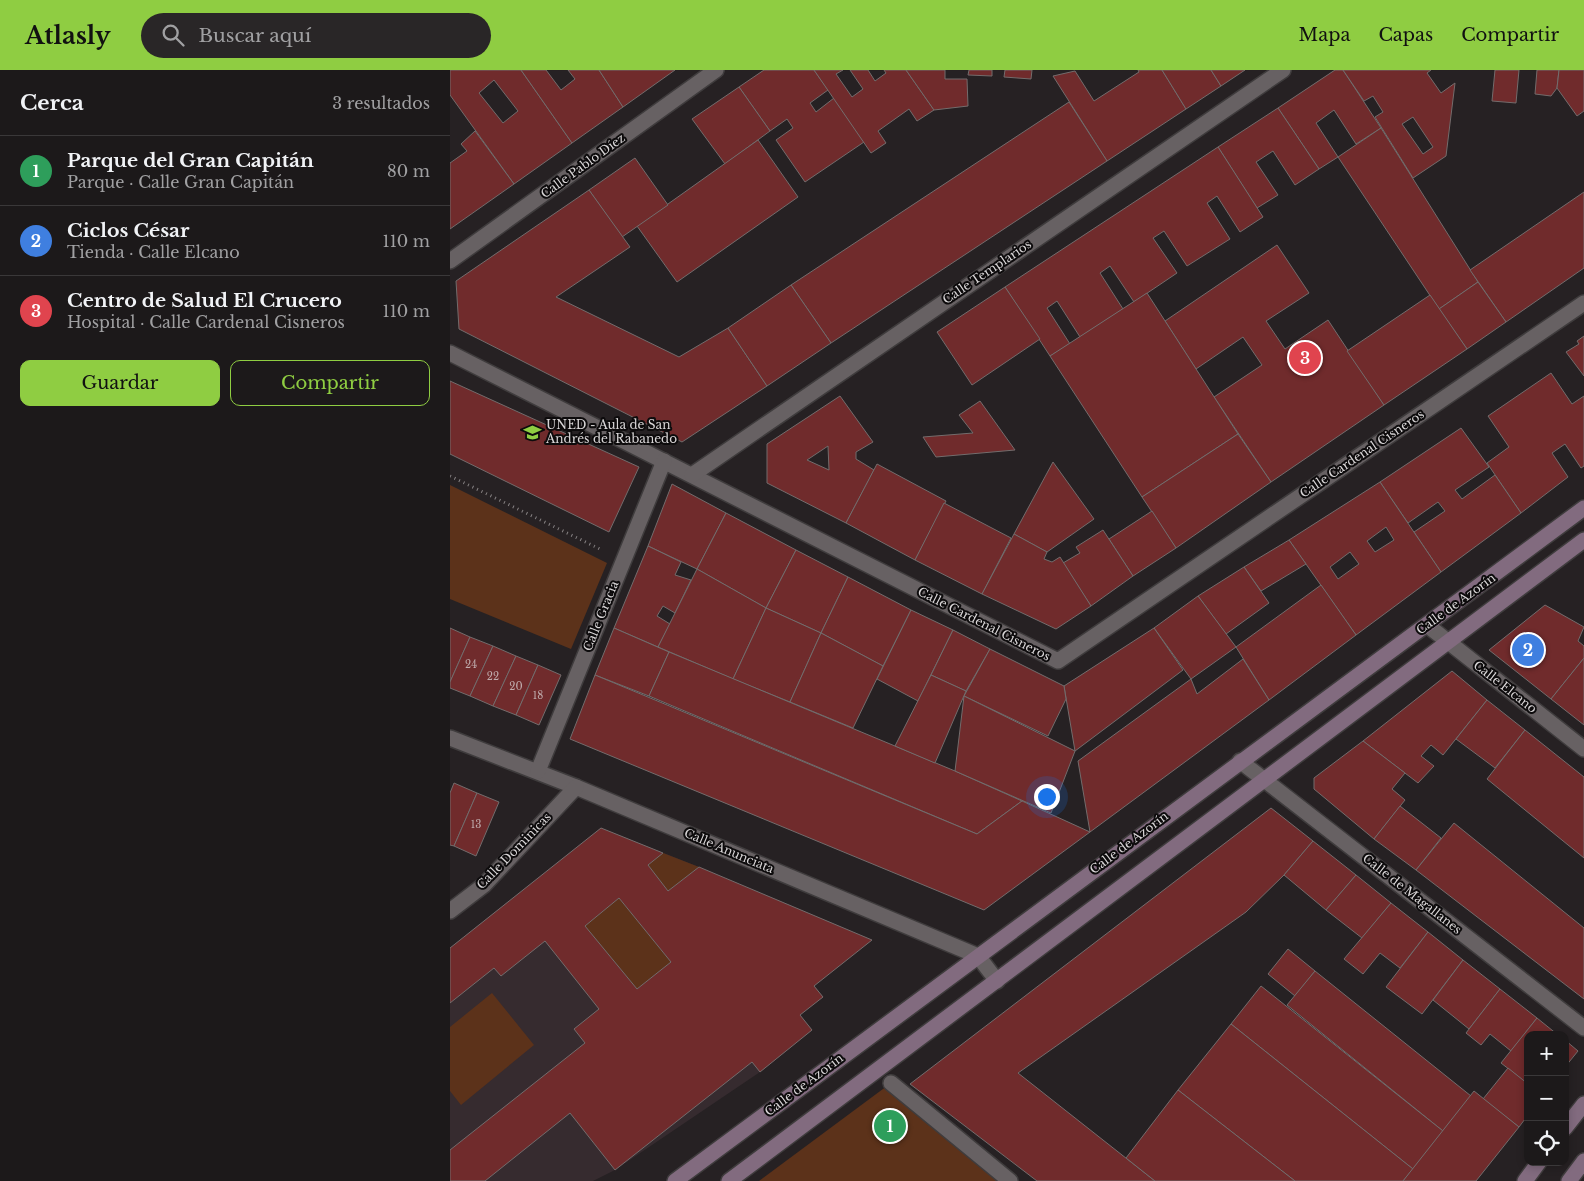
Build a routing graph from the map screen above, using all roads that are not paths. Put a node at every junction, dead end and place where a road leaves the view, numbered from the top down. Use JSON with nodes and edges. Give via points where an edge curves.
{"nodes":[{"id":1,"x":716,"y":70,"type":"edge"},
{"id":2,"x":1282,"y":70,"type":"edge"},
{"id":3,"x":450,"y":261,"type":"edge"},
{"id":4,"x":1584,"y":303,"type":"edge"},
{"id":5,"x":450,"y":354,"type":"edge"},
{"id":6,"x":664,"y":460,"type":"junction"},
{"id":7,"x":692,"y":475,"type":"junction"},
{"id":8,"x":1584,"y":508,"type":"edge"},
{"id":9,"x":1584,"y":540,"type":"edge"},
{"id":10,"x":1427,"y":625,"type":"junction"},
{"id":11,"x":1448,"y":642,"type":"junction"},
{"id":12,"x":450,"y":738,"type":"edge"},
{"id":13,"x":1584,"y":750,"type":"edge"},
{"id":14,"x":1240,"y":761,"type":"junction"},
{"id":15,"x":538,"y":771,"type":"junction"},
{"id":16,"x":1263,"y":778,"type":"junction"},
{"id":17,"x":576,"y":787,"type":"junction"},
{"id":18,"x":450,"y":911,"type":"edge"},
{"id":19,"x":978,"y":956,"type":"junction"},
{"id":20,"x":997,"y":981,"type":"junction"},
{"id":21,"x":1584,"y":1028,"type":"edge"},
{"id":22,"x":890,"y":1083,"type":"dead end"},
{"id":23,"x":1584,"y":1104,"type":"edge"},
{"id":24,"x":1569,"y":1123,"type":"edge"},
{"id":25,"x":1584,"y":1161,"type":"edge"},
{"id":26,"x":1536,"y":1166,"type":"edge"},
{"id":27,"x":675,"y":1181,"type":"edge"},
{"id":28,"x":729,"y":1181,"type":"edge"},
{"id":29,"x":1010,"y":1181,"type":"edge"},
{"id":30,"x":1524,"y":1181,"type":"edge"},
{"id":31,"x":1569,"y":1181,"type":"edge"}],
"edges":[{"from":1,"to":3,"type":"street","name":"Calle Pablo Díez"},
{"from":2,"to":7,"type":"street","name":"Calle Templarios"},
{"from":4,"to":7,"type":"street","name":"Calle Cardenal Cisneros","via":[[1058,661]]},
{"from":5,"to":6,"type":"street","name":"Calle Cardenal Cisneros"},
{"from":6,"to":7,"type":"street","name":"Calle Cardenal Cisneros"},
{"from":6,"to":15,"type":"street","name":"Calle Gracia"},
{"from":8,"to":10,"type":"main road","name":"Calle de Azorín"},
{"from":9,"to":11,"type":"main road","name":"Calle de Azorín"},
{"from":10,"to":11,"type":"street","name":"Calle Elcano"},
{"from":10,"to":14,"type":"main road","name":"Calle de Azorín"},
{"from":11,"to":13,"type":"street","name":"Calle Elcano"},
{"from":11,"to":16,"type":"main road","name":"Calle de Azorín"},
{"from":12,"to":15,"type":"street","name":"Calle Anunciata"},
{"from":14,"to":16,"type":"street","name":"Calle de Magallanes"},
{"from":14,"to":19,"type":"main road","name":"Calle de Azorín"},
{"from":15,"to":17,"type":"street","name":"Calle Anunciata"},
{"from":16,"to":20,"type":"main road","name":"Calle de Azorín"},
{"from":16,"to":21,"type":"street","name":"Calle de Magallanes"},
{"from":17,"to":18,"type":"street","name":"Calle Dominicas","via":[[484,884]]},
{"from":17,"to":19,"type":"street","name":"Calle Anunciata"},
{"from":19,"to":20,"type":"street","name":"Calle Anunciata"},
{"from":19,"to":27,"type":"main road","name":"Calle de Azorín"},
{"from":20,"to":28,"type":"main road","name":"Calle de Azorín"},
{"from":22,"to":29,"type":"street"},
{"from":23,"to":24,"type":"main road"},
{"from":25,"to":31,"type":"main road"},
{"from":26,"to":30,"type":"main road"}]}
